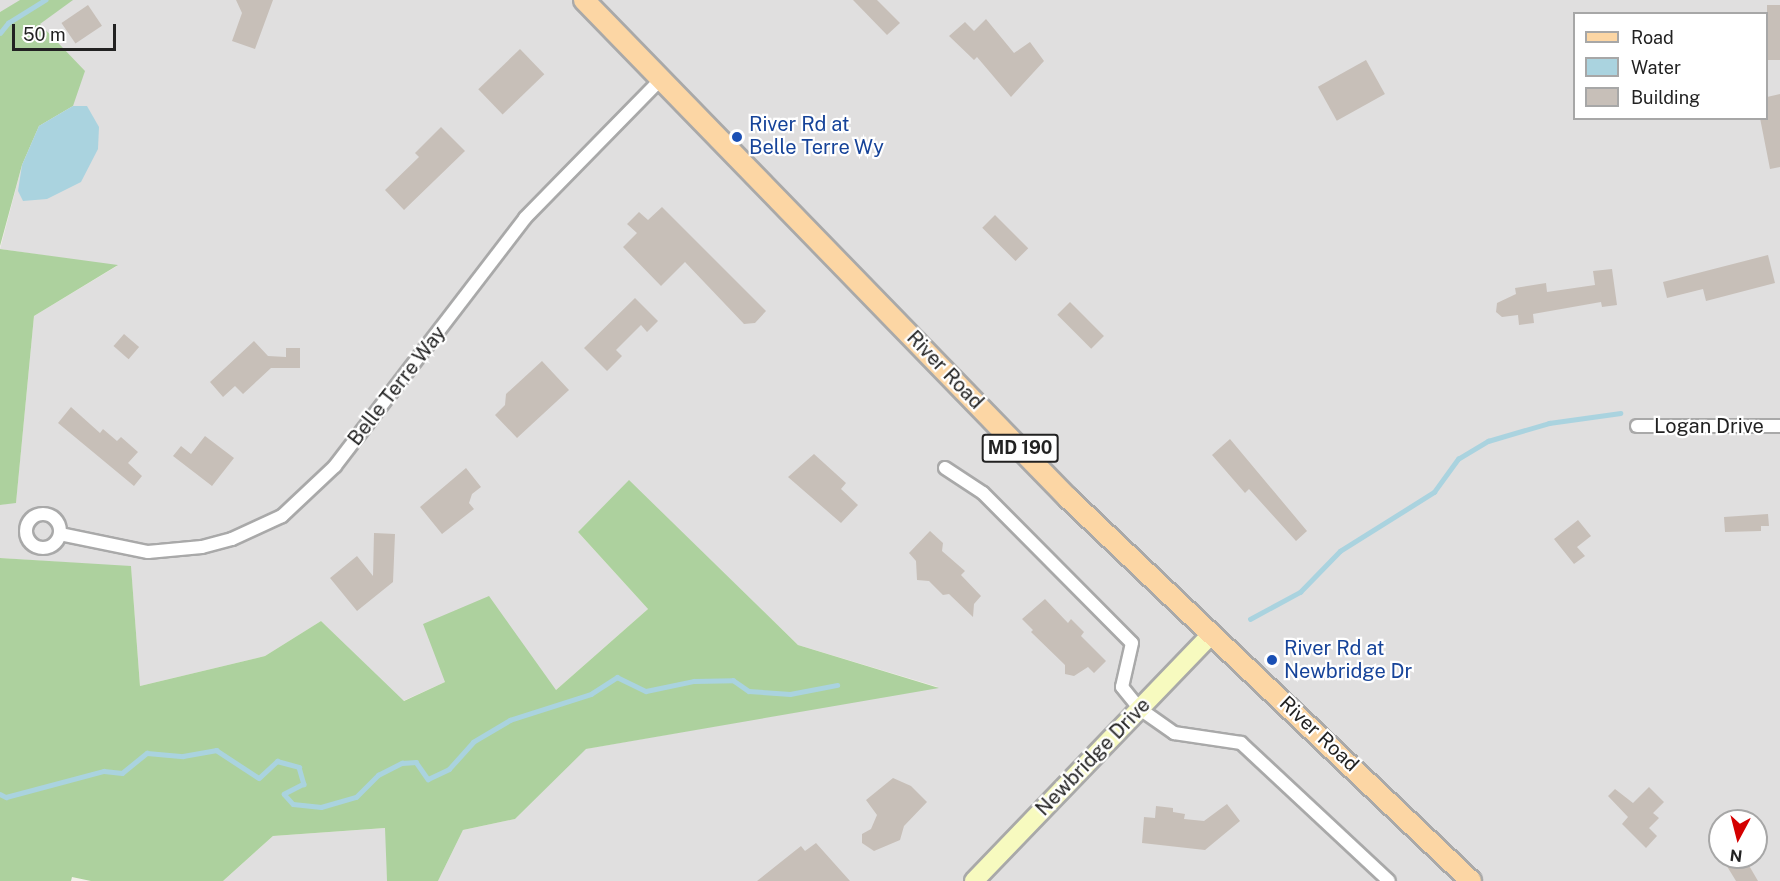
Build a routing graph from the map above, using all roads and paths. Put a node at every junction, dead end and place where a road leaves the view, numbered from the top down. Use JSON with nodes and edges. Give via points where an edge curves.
{"nodes":[{"id":1,"x":584,"y":0,"type":"edge"},
{"id":2,"x":660,"y":80,"type":"junction"},
{"id":3,"x":1637,"y":426,"type":"dead end"},
{"id":4,"x":1780,"y":426,"type":"edge"},
{"id":5,"x":945,"y":468,"type":"dead end"},
{"id":6,"x":60,"y":534,"type":"dead end"},
{"id":7,"x":1212,"y":634,"type":"junction"},
{"id":8,"x":1140,"y":709,"type":"junction"},
{"id":9,"x":974,"y":881,"type":"edge"},
{"id":10,"x":1389,"y":881,"type":"edge"},
{"id":11,"x":1471,"y":881,"type":"edge"}],
"edges":[{"from":1,"to":2,"type":"main road","name":"River Road","number":"MD 190"},
{"from":2,"to":6,"type":"street","name":"Belle Terre Way","via":[[525,218],[336,466],[282,516],[232,539],[202,547],[147,552]]},
{"from":2,"to":7,"type":"main road","name":"River Road","number":"MD 190","via":[[774,192],[1068,498]]},
{"from":3,"to":4,"type":"street","name":"Logan Drive"},
{"from":5,"to":8,"type":"street","via":[[983,493],[1132,643],[1122,687]]},
{"from":7,"to":8,"type":"street","name":"Newbridge Drive"},
{"from":7,"to":11,"type":"main road","name":"River Road","number":"MD 190"},
{"from":8,"to":9,"type":"street","name":"Newbridge Drive"},
{"from":8,"to":10,"type":"street","via":[[1174,733],[1241,743]]}]}
